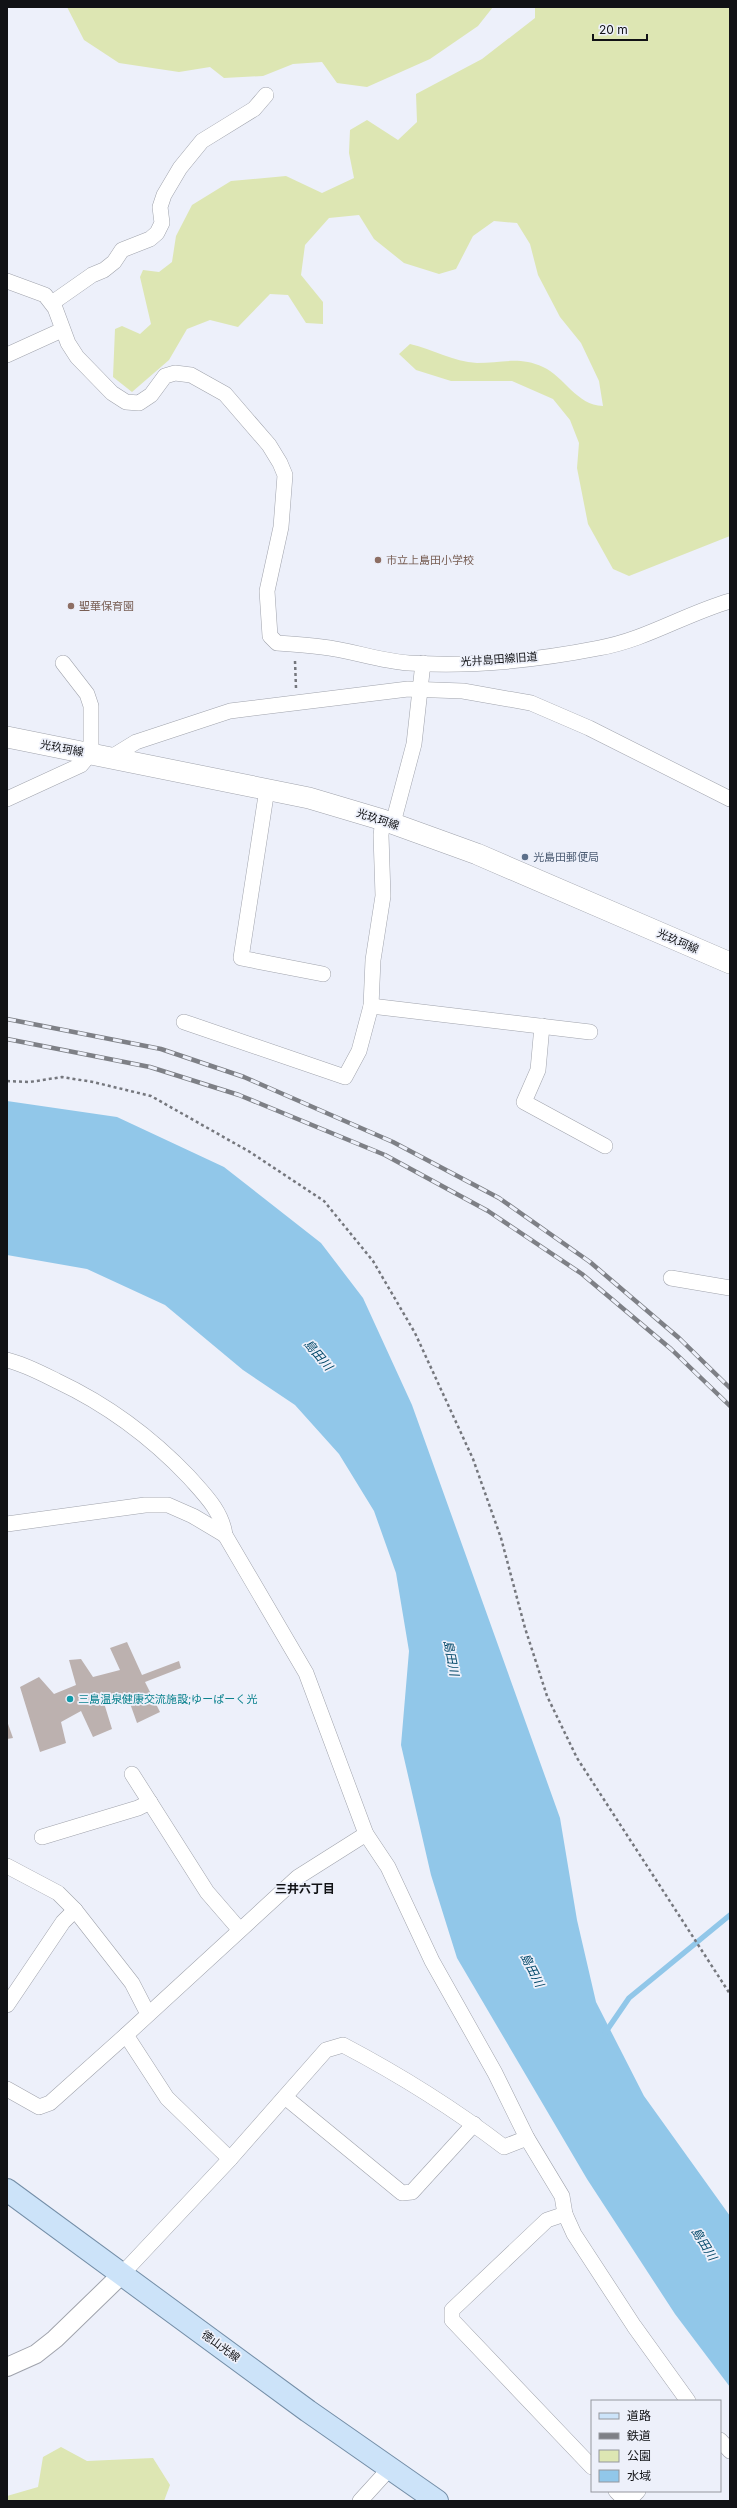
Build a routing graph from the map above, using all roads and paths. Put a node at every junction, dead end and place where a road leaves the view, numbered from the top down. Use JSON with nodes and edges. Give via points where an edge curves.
{"nodes":[{"id":1,"x":266,"y":95,"type":"dead end"},
{"id":2,"x":7,"y":281,"type":"edge"},
{"id":3,"x":52,"y":302,"type":"junction"},
{"id":4,"x":62,"y":330,"type":"junction"},
{"id":5,"x":7,"y":355,"type":"edge"},
{"id":6,"x":730,"y":601,"type":"edge"},
{"id":7,"x":294,"y":644,"type":"junction"},
{"id":8,"x":63,"y":663,"type":"dead end"},
{"id":9,"x":423,"y":663,"type":"junction"},
{"id":10,"x":421,"y":688,"type":"junction"},
{"id":11,"x":297,"y":701,"type":"junction"},
{"id":12,"x":7,"y":737,"type":"edge"},
{"id":13,"x":101,"y":755,"type":"junction"},
{"id":14,"x":267,"y":789,"type":"junction"},
{"id":15,"x":7,"y":799,"type":"edge"},
{"id":16,"x":730,"y":799,"type":"edge"},
{"id":17,"x":388,"y":822,"type":"junction"},
{"id":18,"x":730,"y":963,"type":"edge"},
{"id":19,"x":323,"y":974,"type":"dead end"},
{"id":20,"x":371,"y":1006,"type":"junction"},
{"id":21,"x":184,"y":1022,"type":"dead end"},
{"id":22,"x":542,"y":1026,"type":"junction"},
{"id":23,"x":590,"y":1032,"type":"dead end"},
{"id":24,"x":7,"y":1081,"type":"edge"},
{"id":25,"x":605,"y":1146,"type":"dead end"},
{"id":26,"x":670,"y":1278,"type":"dead end"},
{"id":27,"x":730,"y":1288,"type":"edge"},
{"id":28,"x":7,"y":1360,"type":"edge"},
{"id":29,"x":7,"y":1524,"type":"edge"},
{"id":30,"x":225,"y":1534,"type":"junction"},
{"id":31,"x":132,"y":1774,"type":"dead end"},
{"id":32,"x":150,"y":1802,"type":"junction"},
{"id":33,"x":366,"y":1834,"type":"junction"},
{"id":34,"x":42,"y":1837,"type":"dead end"},
{"id":35,"x":7,"y":1866,"type":"edge"},
{"id":36,"x":75,"y":1910,"type":"junction"},
{"id":37,"x":240,"y":1929,"type":"junction"},
{"id":38,"x":730,"y":1994,"type":"edge"},
{"id":39,"x":7,"y":2005,"type":"edge"},
{"id":40,"x":148,"y":2014,"type":"junction"},
{"id":41,"x":126,"y":2035,"type":"junction"},
{"id":42,"x":7,"y":2089,"type":"edge"},
{"id":43,"x":286,"y":2097,"type":"junction"},
{"id":44,"x":474,"y":2124,"type":"junction"},
{"id":45,"x":527,"y":2138,"type":"junction"},
{"id":46,"x":230,"y":2159,"type":"junction"},
{"id":47,"x":7,"y":2190,"type":"edge"},
{"id":48,"x":565,"y":2214,"type":"junction"},
{"id":49,"x":122,"y":2274,"type":"junction"},
{"id":50,"x":7,"y":2367,"type":"edge"},
{"id":51,"x":687,"y":2400,"type":"edge"},
{"id":52,"x":721,"y":2441,"type":"edge"},
{"id":53,"x":730,"y":2451,"type":"edge"},
{"id":54,"x":591,"y":2466,"type":"edge"},
{"id":55,"x":390,"y":2468,"type":"junction"},
{"id":56,"x":617,"y":2492,"type":"edge"},
{"id":57,"x":637,"y":2492,"type":"edge"},
{"id":58,"x":360,"y":2501,"type":"edge"},
{"id":59,"x":437,"y":2501,"type":"edge"},
{"id":60,"x":627,"y":2501,"type":"edge"}],
"edges":[{"from":1,"to":3,"type":"street","via":[[254,109],[202,141],[180,168],[164,195],[160,207],[162,223],[157,233],[122,250],[114,262],[104,270],[92,275]]},
{"from":2,"to":3,"type":"street","via":[[45,295]]},
{"from":3,"to":4,"type":"street","name":"光井島田線旧道"},
{"from":4,"to":5,"type":"street"},
{"from":4,"to":7,"type":"street","name":"光井島田線旧道","via":[[77,358],[112,393],[126,402],[139,403],[151,395],[166,376],[175,373],[191,375],[225,394],[269,445],[285,476],[281,527],[267,592],[270,636],[277,643]]},
{"from":6,"to":9,"type":"street","name":"光井島田線旧道","via":[[680,618],[637,638],[600,648],[490,662]]},
{"from":7,"to":9,"type":"street","name":"光井島田線旧道","via":[[323,647],[377,659]]},
{"from":7,"to":11,"type":"path"},
{"from":8,"to":13,"type":"street","via":[[87,694]]},
{"from":9,"to":10,"type":"street"},
{"from":10,"to":11,"type":"street"},
{"from":10,"to":16,"type":"street","via":[[463,691],[531,704],[589,728]]},
{"from":10,"to":17,"type":"street","via":[[414,744]]},
{"from":11,"to":13,"type":"street","via":[[230,711],[194,721]]},
{"from":12,"to":13,"type":"main road","name":"光玖珂線"},
{"from":13,"to":14,"type":"main road","name":"光玖珂線"},
{"from":13,"to":15,"type":"street"},
{"from":14,"to":17,"type":"main road","name":"光玖珂線","via":[[309,798]]},
{"from":14,"to":19,"type":"street","via":[[241,958]]},
{"from":17,"to":18,"type":"main road","name":"光玖珂線","via":[[477,854]]},
{"from":17,"to":20,"type":"street","via":[[381,835],[383,896],[373,960]]},
{"from":20,"to":21,"type":"street","via":[[359,1051],[345,1077]]},
{"from":20,"to":22,"type":"street"},
{"from":22,"to":23,"type":"street"},
{"from":22,"to":25,"type":"street","via":[[538,1070],[524,1102]]},
{"from":24,"to":38,"type":"path","via":[[30,1082],[62,1077],[151,1096],[250,1152],[324,1201],[373,1261],[415,1333],[473,1459],[500,1538],[530,1644],[554,1710],[577,1758]]},
{"from":26,"to":27,"type":"street"},
{"from":28,"to":30,"type":"street","via":[[93,1397],[138,1429],[166,1453],[203,1492],[223,1521]]},
{"from":29,"to":30,"type":"street","via":[[145,1505],[168,1505]]},
{"from":30,"to":33,"type":"street","via":[[306,1673]]},
{"from":31,"to":32,"type":"street"},
{"from":32,"to":34,"type":"street","via":[[138,1808]]},
{"from":32,"to":37,"type":"street","via":[[207,1892]]},
{"from":33,"to":37,"type":"street","via":[[298,1877]]},
{"from":33,"to":45,"type":"street","via":[[388,1867],[432,1961],[496,2073]]},
{"from":35,"to":36,"type":"street","via":[[58,1893]]},
{"from":36,"to":39,"type":"street","via":[[63,1922]]},
{"from":36,"to":40,"type":"street","via":[[132,1983]]},
{"from":37,"to":40,"type":"street"},
{"from":40,"to":41,"type":"street"},
{"from":41,"to":42,"type":"street","via":[[50,2103],[39,2107]]},
{"from":41,"to":46,"type":"street","via":[[167,2098]]},
{"from":43,"to":44,"type":"street","via":[[326,2050],[343,2045],[386,2068]]},
{"from":43,"to":44,"type":"street","via":[[402,2193],[412,2192]]},
{"from":43,"to":46,"type":"street"},
{"from":44,"to":45,"type":"street","via":[[504,2146]]},
{"from":45,"to":48,"type":"street","via":[[562,2196]]},
{"from":46,"to":49,"type":"street"},
{"from":47,"to":49,"type":"main road","name":"徳山光線"},
{"from":48,"to":51,"type":"street","via":[[574,2234],[634,2326]]},
{"from":48,"to":54,"type":"street","via":[[547,2220],[452,2310],[452,2320]]},
{"from":49,"to":50,"type":"street","via":[[55,2339],[36,2354]]},
{"from":49,"to":55,"type":"main road","name":"徳山光線"},
{"from":52,"to":53,"type":"street"},
{"from":55,"to":58,"type":"street"},
{"from":55,"to":59,"type":"main road","name":"徳山光線"},
{"from":56,"to":60,"type":"street"},
{"from":57,"to":60,"type":"street"}]}
